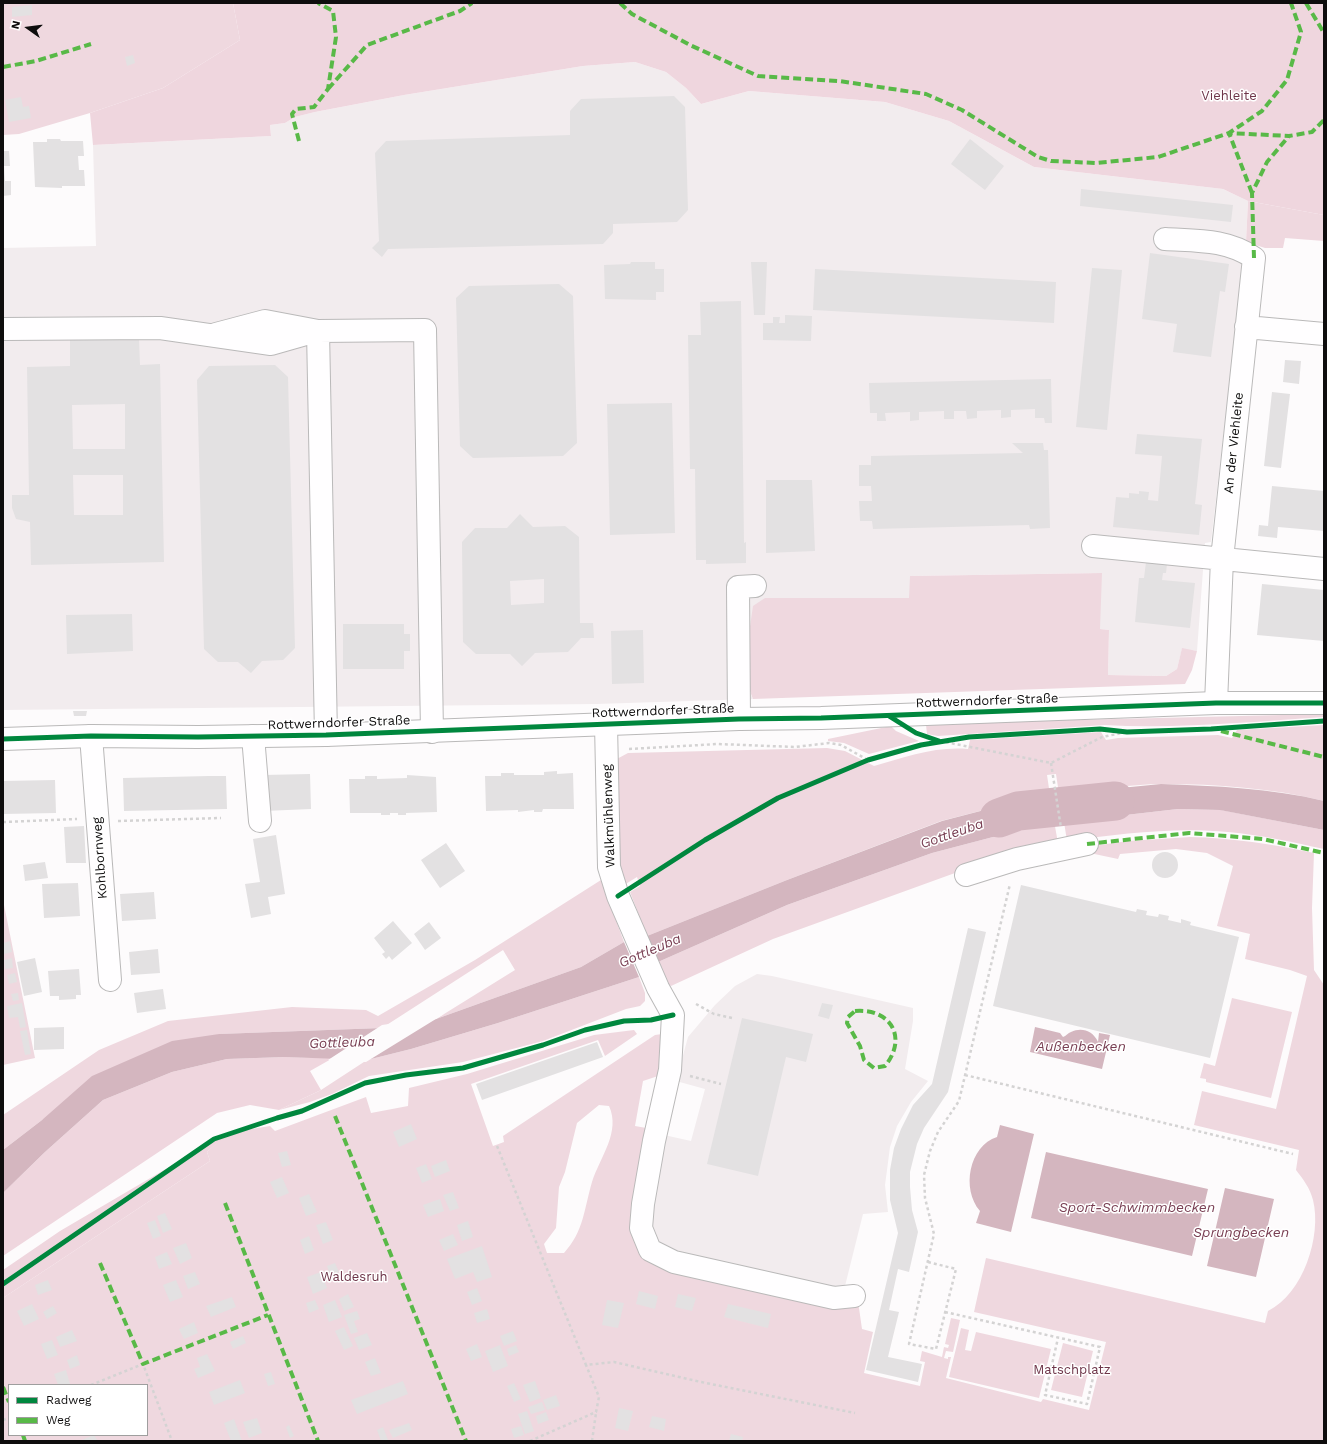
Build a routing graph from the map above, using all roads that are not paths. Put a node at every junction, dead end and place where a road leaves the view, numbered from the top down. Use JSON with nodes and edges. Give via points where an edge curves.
{"nodes":[{"id":1,"x":1165,"y":239,"type":"dead end"},
{"id":2,"x":1246,"y":327,"type":"junction"},
{"id":3,"x":3,"y":329,"type":"edge"},
{"id":4,"x":318,"y":331,"type":"junction"},
{"id":5,"x":1324,"y":334,"type":"edge"},
{"id":6,"x":1093,"y":546,"type":"dead end"},
{"id":7,"x":1222,"y":559,"type":"junction"},
{"id":8,"x":1324,"y":569,"type":"edge"},
{"id":9,"x":755,"y":586,"type":"dead end"},
{"id":10,"x":1216,"y":703,"type":"junction"},
{"id":11,"x":1324,"y":703,"type":"edge"},
{"id":12,"x":740,"y":719,"type":"junction"},
{"id":13,"x":606,"y":724,"type":"junction"},
{"id":14,"x":432,"y":732,"type":"junction"},
{"id":15,"x":326,"y":735,"type":"junction"},
{"id":16,"x":91,"y":736,"type":"junction"},
{"id":17,"x":253,"y":736,"type":"junction"},
{"id":18,"x":3,"y":739,"type":"edge"},
{"id":19,"x":260,"y":821,"type":"dead end"},
{"id":20,"x":1087,"y":844,"type":"dead end"},
{"id":21,"x":966,"y":875,"type":"dead end"},
{"id":22,"x":110,"y":980,"type":"dead end"},
{"id":23,"x":854,"y":1296,"type":"dead end"}],
"edges":[{"from":1,"to":2,"type":"street","name":"An der Viehleite","via":[[1225,243],[1243,250],[1254,258]]},
{"from":2,"to":5,"type":"street"},
{"from":2,"to":7,"type":"street","name":"An der Viehleite"},
{"from":3,"to":4,"type":"street","via":[[160,328],[216,334],[271,344]]},
{"from":4,"to":14,"type":"street","via":[[425,330]]},
{"from":4,"to":15,"type":"street"},
{"from":6,"to":7,"type":"street"},
{"from":7,"to":8,"type":"street"},
{"from":7,"to":10,"type":"street","name":"An der Viehleite"},
{"from":9,"to":12,"type":"street","via":[[738,587]]},
{"from":10,"to":11,"type":"street","name":"Rottwerndorfer Straße"},
{"from":10,"to":12,"type":"street","name":"Rottwerndorfer Straße"},
{"from":12,"to":13,"type":"street","name":"Rottwerndorfer Straße"},
{"from":13,"to":14,"type":"street","name":"Rottwerndorfer Straße"},
{"from":13,"to":23,"type":"street","name":"Walkmühlenweg","via":[[609,866],[618,896],[658,988],[673,1015],[670,1070],[643,1204],[641,1228],[650,1250],[674,1262],[818,1295],[834,1298]]},
{"from":14,"to":15,"type":"street","name":"Rottwerndorfer Straße"},
{"from":15,"to":17,"type":"street","name":"Rottwerndorfer Straße"},
{"from":16,"to":17,"type":"street","name":"Rottwerndorfer Straße"},
{"from":16,"to":18,"type":"street","name":"Rottwerndorfer Straße"},
{"from":16,"to":22,"type":"street","name":"Kohlbornweg"},
{"from":17,"to":19,"type":"street"},
{"from":20,"to":21,"type":"street","via":[[1017,858]]}]}
